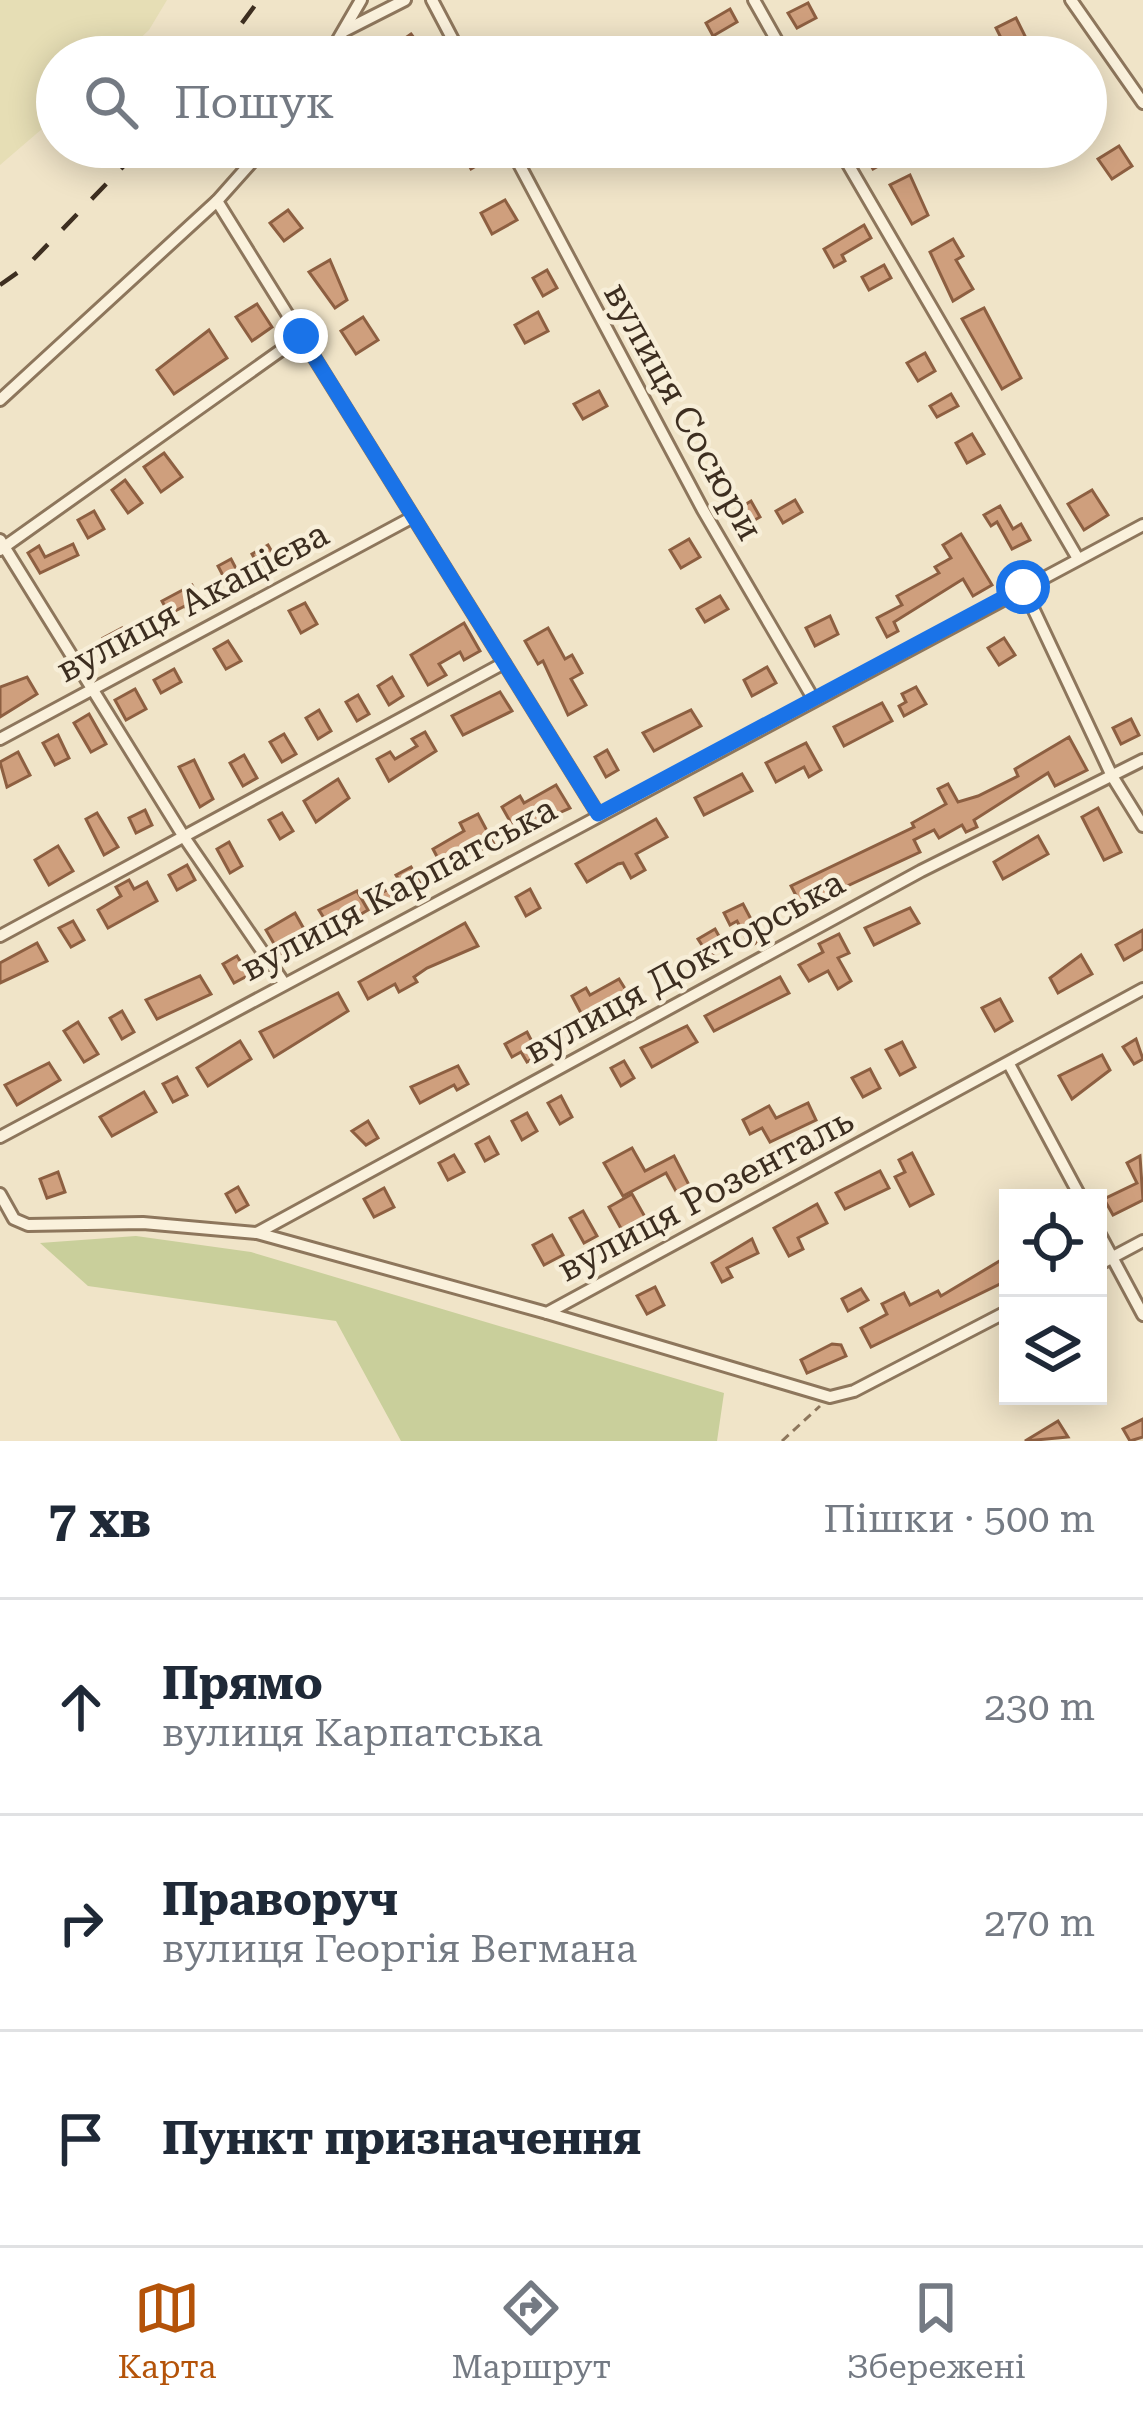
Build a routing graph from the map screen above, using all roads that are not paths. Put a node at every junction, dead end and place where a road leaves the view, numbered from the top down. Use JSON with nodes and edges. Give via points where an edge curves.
{"nodes":[{"id":1,"x":361,"y":0,"type":"edge"},
{"id":2,"x":405,"y":0,"type":"edge"},
{"id":3,"x":432,"y":0,"type":"edge"},
{"id":4,"x":754,"y":0,"type":"edge"},
{"id":5,"x":1071,"y":0,"type":"edge"},
{"id":6,"x":344,"y":31,"type":"junction"},
{"id":7,"x":341,"y":36,"type":"edge"},
{"id":8,"x":451,"y":36,"type":"edge"},
{"id":9,"x":774,"y":36,"type":"edge"},
{"id":10,"x":1096,"y":36,"type":"edge"},
{"id":11,"x":1107,"y":52,"type":"edge"},
{"id":12,"x":1143,"y":103,"type":"edge"},
{"id":13,"x":246,"y":168,"type":"edge"},
{"id":14,"x":521,"y":168,"type":"edge"},
{"id":15,"x":850,"y":168,"type":"edge"},
{"id":16,"x":217,"y":201,"type":"junction"},
{"id":17,"x":301,"y":336,"type":"junction"},
{"id":18,"x":0,"y":400,"type":"edge"},
{"id":19,"x":413,"y":517,"type":"junction"},
{"id":20,"x":1143,"y":525,"type":"edge"},
{"id":21,"x":2,"y":545,"type":"edge"},
{"id":22,"x":1077,"y":557,"type":"junction"},
{"id":23,"x":1023,"y":587,"type":"junction"},
{"id":24,"x":504,"y":663,"type":"junction"},
{"id":25,"x":91,"y":691,"type":"junction"},
{"id":26,"x":814,"y":700,"type":"junction"},
{"id":27,"x":0,"y":739,"type":"edge"},
{"id":28,"x":1143,"y":760,"type":"edge"},
{"id":29,"x":1112,"y":776,"type":"junction"},
{"id":30,"x":598,"y":814,"type":"junction"},
{"id":31,"x":1143,"y":826,"type":"edge"},
{"id":32,"x":184,"y":837,"type":"junction"},
{"id":33,"x":0,"y":937,"type":"edge"},
{"id":34,"x":284,"y":983,"type":"junction"},
{"id":35,"x":1143,"y":989,"type":"edge"},
{"id":36,"x":1009,"y":1064,"type":"junction"},
{"id":37,"x":0,"y":1137,"type":"edge"},
{"id":38,"x":1076,"y":1189,"type":"edge"},
{"id":39,"x":0,"y":1194,"type":"edge"},
{"id":40,"x":257,"y":1233,"type":"junction"},
{"id":41,"x":1143,"y":1241,"type":"edge"},
{"id":42,"x":1107,"y":1248,"type":"edge"},
{"id":43,"x":1112,"y":1258,"type":"junction"},
{"id":44,"x":1107,"y":1260,"type":"edge"},
{"id":45,"x":547,"y":1313,"type":"junction"},
{"id":46,"x":1143,"y":1315,"type":"edge"},
{"id":47,"x":999,"y":1316,"type":"edge"}],
"edges":[{"from":1,"to":6,"type":"street"},
{"from":2,"to":6,"type":"street"},
{"from":3,"to":8,"type":"street"},
{"from":4,"to":9,"type":"street"},
{"from":5,"to":10,"type":"street"},
{"from":6,"to":7,"type":"street"},
{"from":11,"to":12,"type":"street"},
{"from":13,"to":16,"type":"street"},
{"from":14,"to":26,"type":"street","name":"вулиця Сосюри"},
{"from":15,"to":22,"type":"street"},
{"from":16,"to":17,"type":"street"},
{"from":16,"to":18,"type":"street"},
{"from":17,"to":19,"type":"street"},
{"from":17,"to":21,"type":"street"},
{"from":19,"to":24,"type":"street"},
{"from":19,"to":25,"type":"street","name":"вулиця Акацієва"},
{"from":20,"to":22,"type":"street","name":"вулиця Карпатська"},
{"from":21,"to":25,"type":"street"},
{"from":22,"to":23,"type":"street","name":"вулиця Карпатська"},
{"from":23,"to":26,"type":"street","name":"вулиця Карпатська"},
{"from":23,"to":29,"type":"street"},
{"from":24,"to":30,"type":"street"},
{"from":24,"to":32,"type":"street"},
{"from":25,"to":27,"type":"street","name":"вулиця Акацієва"},
{"from":25,"to":32,"type":"street"},
{"from":26,"to":30,"type":"street","name":"вулиця Карпатська"},
{"from":28,"to":29,"type":"street","name":"вулиця Докторська"},
{"from":29,"to":31,"type":"street"},
{"from":29,"to":40,"type":"street","name":"вулиця Докторська","via":[[921,871]]},
{"from":30,"to":34,"type":"street","name":"вулиця Карпатська"},
{"from":32,"to":33,"type":"street"},
{"from":32,"to":34,"type":"street"},
{"from":34,"to":37,"type":"street","name":"вулиця Карпатська"},
{"from":35,"to":36,"type":"street","name":"вулиця Розенталь"},
{"from":36,"to":38,"type":"street"},
{"from":36,"to":45,"type":"street","name":"вулиця Розенталь"},
{"from":39,"to":40,"type":"street","name":"вулиця Розенталь","via":[[14,1219],[28,1225],[143,1223]]},
{"from":40,"to":45,"type":"street","name":"вулиця Розенталь"},
{"from":41,"to":43,"type":"street"},
{"from":42,"to":43,"type":"street"},
{"from":43,"to":44,"type":"street"},
{"from":43,"to":46,"type":"street"},
{"from":45,"to":47,"type":"street","via":[[830,1397]]}]}
